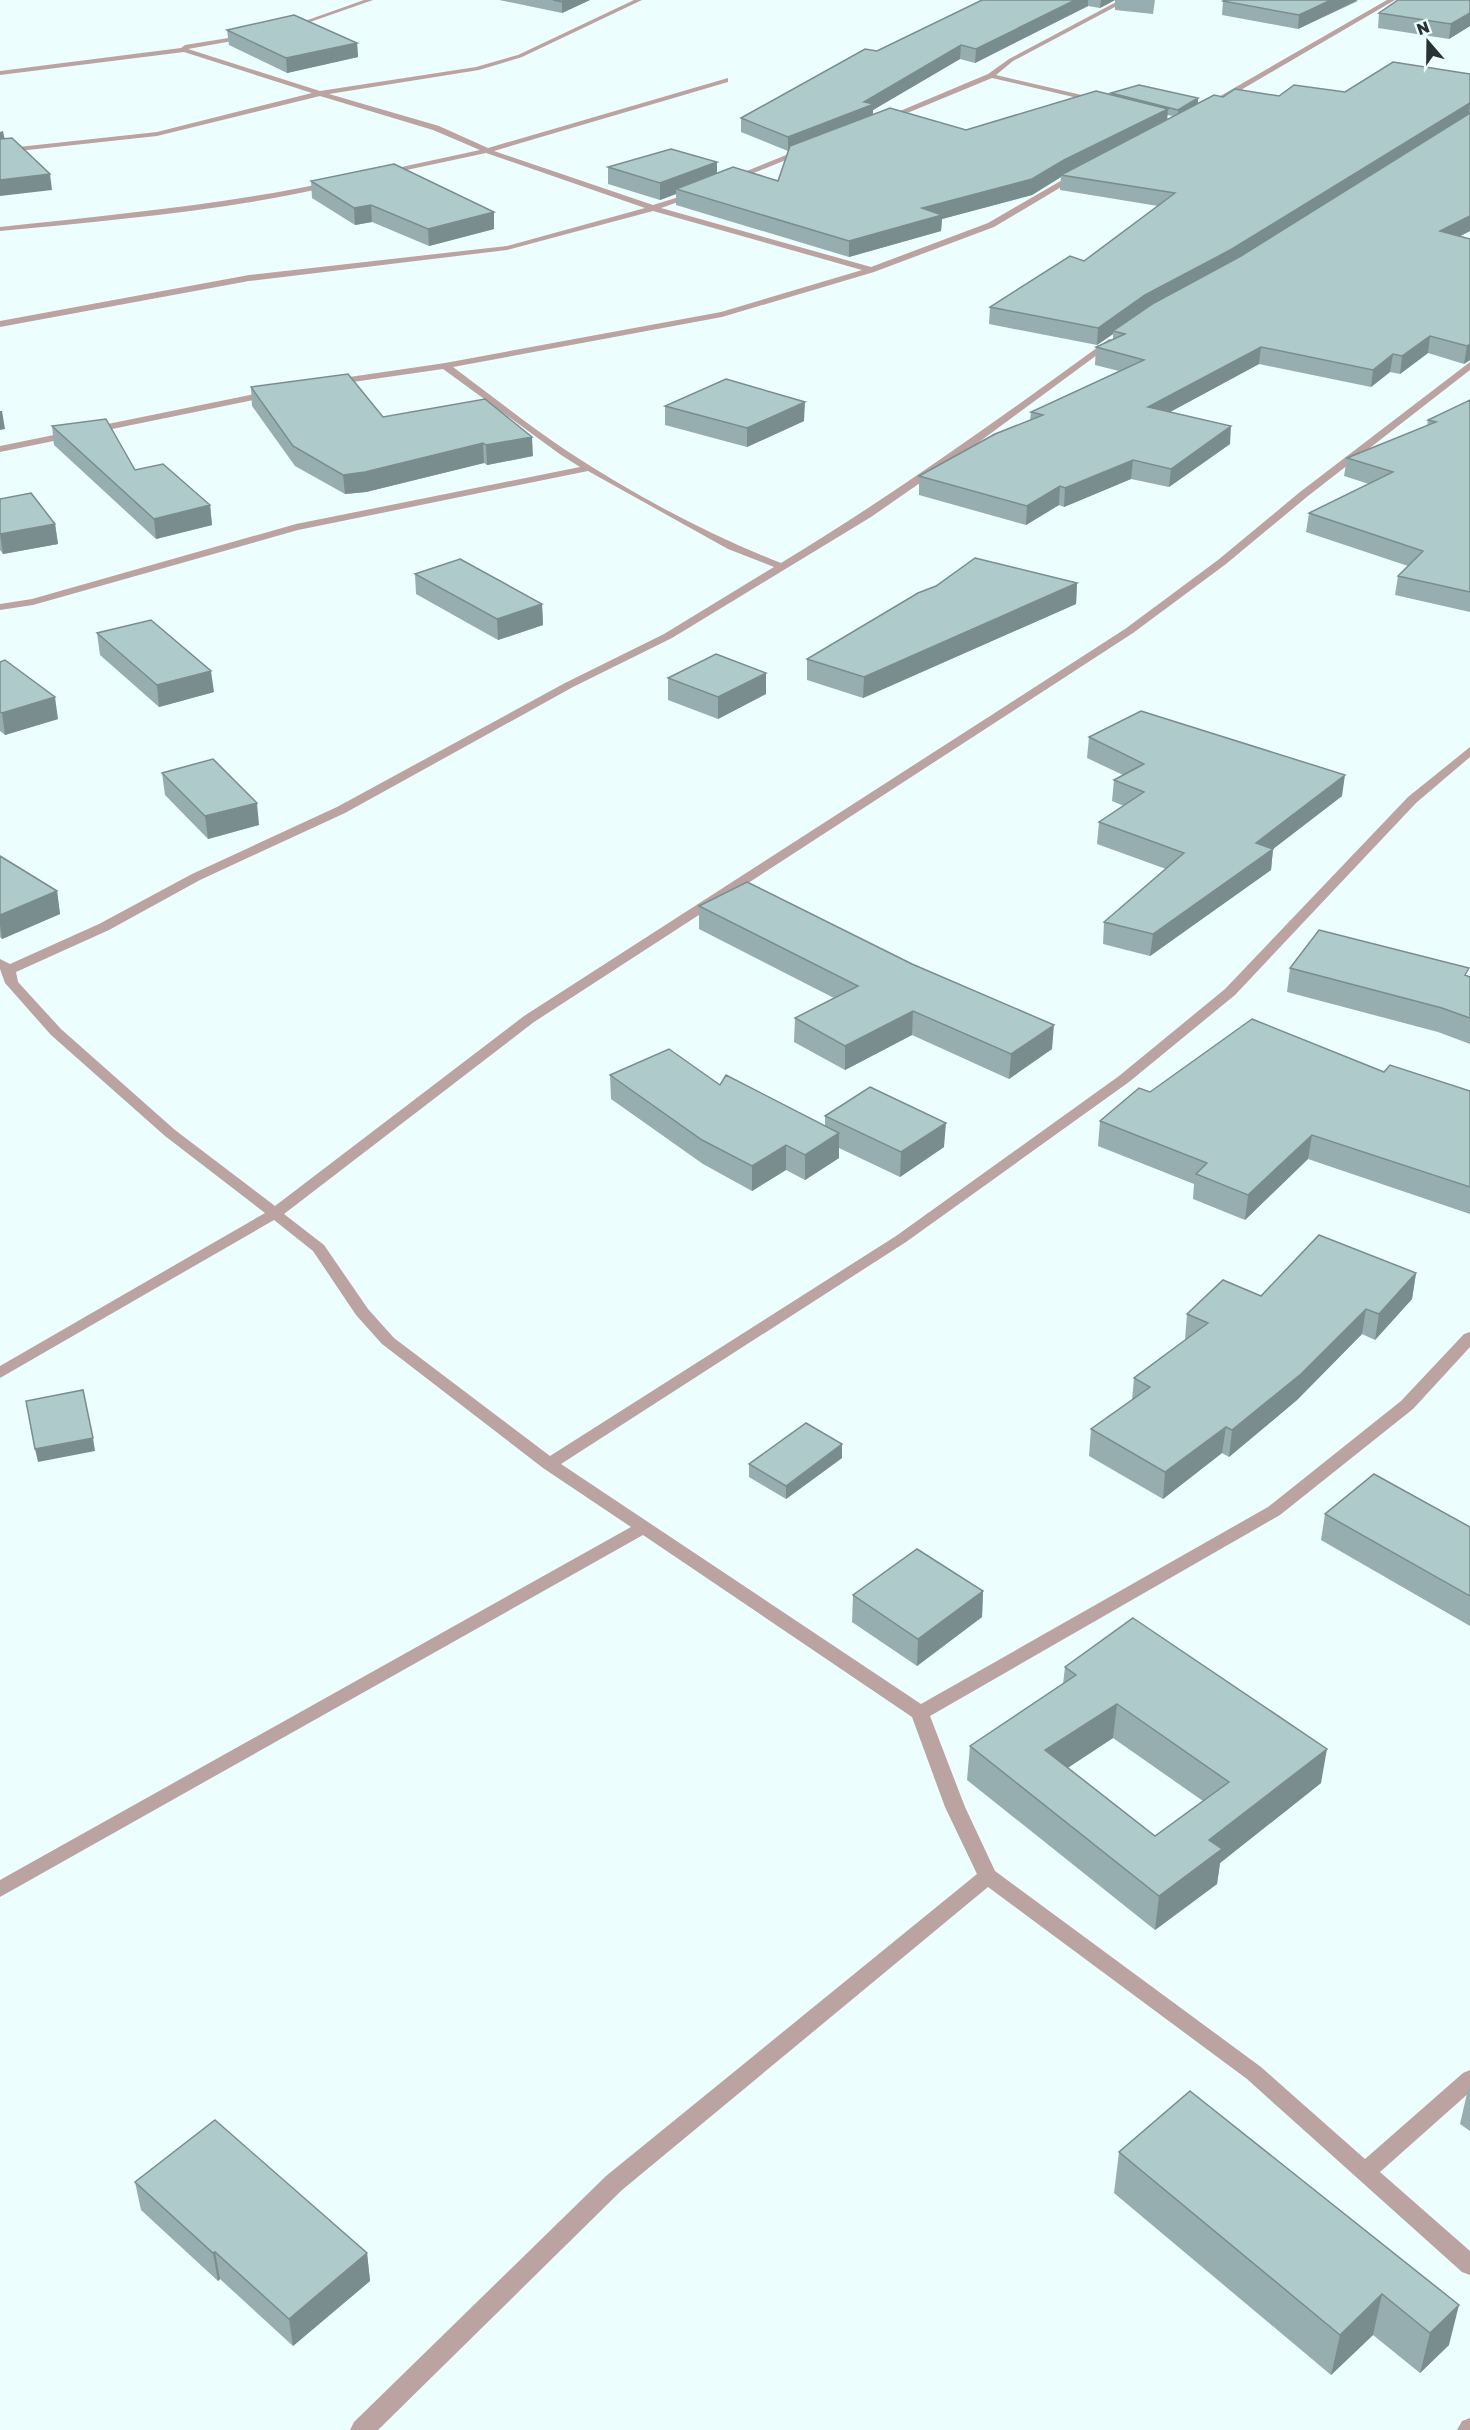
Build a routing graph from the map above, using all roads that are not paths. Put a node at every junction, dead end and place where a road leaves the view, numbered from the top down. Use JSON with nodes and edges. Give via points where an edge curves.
{"nodes":[{"id":1,"x":370,"y":0,"type":"edge"},
{"id":2,"x":639,"y":0,"type":"edge"},
{"id":3,"x":1125,"y":0,"type":"edge"},
{"id":4,"x":1392,"y":0,"type":"edge"},
{"id":5,"x":285,"y":29,"type":"edge"},
{"id":6,"x":253,"y":37,"type":"edge"},
{"id":7,"x":184,"y":50,"type":"junction"},
{"id":8,"x":0,"y":73,"type":"edge"},
{"id":9,"x":991,"y":76,"type":"junction"},
{"id":10,"x":725,"y":80,"type":"dead end"},
{"id":11,"x":322,"y":93,"type":"junction"},
{"id":12,"x":1102,"y":103,"type":"edge"},
{"id":13,"x":1213,"y":103,"type":"edge"},
{"id":14,"x":881,"y":121,"type":"edge"},
{"id":15,"x":817,"y":146,"type":"edge"},
{"id":16,"x":0,"y":151,"type":"edge"},
{"id":17,"x":488,"y":151,"type":"junction"},
{"id":18,"x":1087,"y":169,"type":"edge"},
{"id":19,"x":372,"y":176,"type":"edge"},
{"id":20,"x":722,"y":182,"type":"edge"},
{"id":21,"x":337,"y":183,"type":"edge"},
{"id":22,"x":702,"y":190,"type":"edge"},
{"id":23,"x":653,"y":208,"type":"junction"},
{"id":24,"x":0,"y":229,"type":"edge"},
{"id":25,"x":871,"y":270,"type":"junction"},
{"id":26,"x":0,"y":324,"type":"edge"},
{"id":27,"x":1121,"y":334,"type":"edge"},
{"id":28,"x":1470,"y":365,"type":"edge"},
{"id":29,"x":445,"y":366,"type":"junction"},
{"id":30,"x":318,"y":384,"type":"edge"},
{"id":31,"x":284,"y":391,"type":"edge"},
{"id":32,"x":0,"y":449,"type":"edge"},
{"id":33,"x":588,"y":468,"type":"junction"},
{"id":34,"x":783,"y":567,"type":"junction"},
{"id":35,"x":0,"y":607,"type":"edge"},
{"id":36,"x":1470,"y":751,"type":"edge"},
{"id":37,"x":5,"y":966,"type":"edge"},
{"id":38,"x":274,"y":1214,"type":"junction"},
{"id":39,"x":1470,"y":1337,"type":"edge"},
{"id":40,"x":0,"y":1373,"type":"edge"},
{"id":41,"x":549,"y":1464,"type":"junction"},
{"id":42,"x":643,"y":1528,"type":"junction"},
{"id":43,"x":920,"y":1713,"type":"junction"},
{"id":44,"x":988,"y":1876,"type":"junction"},
{"id":45,"x":0,"y":1889,"type":"edge"},
{"id":46,"x":1470,"y":2079,"type":"edge"},
{"id":47,"x":1365,"y":2172,"type":"junction"},
{"id":48,"x":1470,"y":2265,"type":"edge"},
{"id":49,"x":362,"y":2430,"type":"edge"}],
"edges":[{"from":1,"to":5,"type":"street"},
{"from":2,"to":11,"type":"street","via":[[520,56],[477,69]]},
{"from":3,"to":9,"type":"street","via":[[1011,60]]},
{"from":4,"to":13,"type":"street"},
{"from":6,"to":7,"type":"street"},
{"from":7,"to":8,"type":"street"},
{"from":7,"to":11,"type":"street"},
{"from":9,"to":12,"type":"street"},
{"from":9,"to":14,"type":"street"},
{"from":10,"to":17,"type":"street"},
{"from":11,"to":16,"type":"street","via":[[157,134]]},
{"from":11,"to":17,"type":"street","via":[[436,128]]},
{"from":15,"to":20,"type":"street"},
{"from":17,"to":19,"type":"street"},
{"from":17,"to":23,"type":"street"},
{"from":18,"to":25,"type":"street","via":[[991,225]]},
{"from":21,"to":24,"type":"street","via":[[164,211]]},
{"from":22,"to":23,"type":"street"},
{"from":23,"to":25,"type":"street"},
{"from":23,"to":26,"type":"street","via":[[507,248],[249,278]]},
{"from":25,"to":29,"type":"street","via":[[722,314]]},
{"from":27,"to":34,"type":"street","via":[[976,440]]},
{"from":28,"to":38,"type":"street","via":[[1129,631],[529,1019]]},
{"from":29,"to":30,"type":"street"},
{"from":29,"to":33,"type":"street"},
{"from":31,"to":32,"type":"street"},
{"from":33,"to":34,"type":"street","via":[[732,546]]},
{"from":33,"to":35,"type":"street","via":[[296,527],[33,602]]},
{"from":34,"to":37,"type":"street","via":[[668,636],[569,685],[341,810],[196,877],[104,927]]},
{"from":36,"to":41,"type":"street","via":[[1412,800],[1230,992],[1124,1079],[901,1239]]},
{"from":37,"to":38,"type":"street","via":[[12,982],[56,1032],[170,1132]]},
{"from":38,"to":40,"type":"street"},
{"from":38,"to":41,"type":"street","via":[[319,1248],[362,1312],[388,1341]]},
{"from":39,"to":43,"type":"street","via":[[1407,1405],[1274,1511]]},
{"from":41,"to":42,"type":"street"},
{"from":42,"to":43,"type":"street"},
{"from":42,"to":45,"type":"street"},
{"from":43,"to":44,"type":"street","via":[[955,1808]]},
{"from":44,"to":47,"type":"street","via":[[1254,2073]]},
{"from":44,"to":49,"type":"street","via":[[614,2183]]},
{"from":46,"to":47,"type":"street"},
{"from":47,"to":48,"type":"street"}]}
